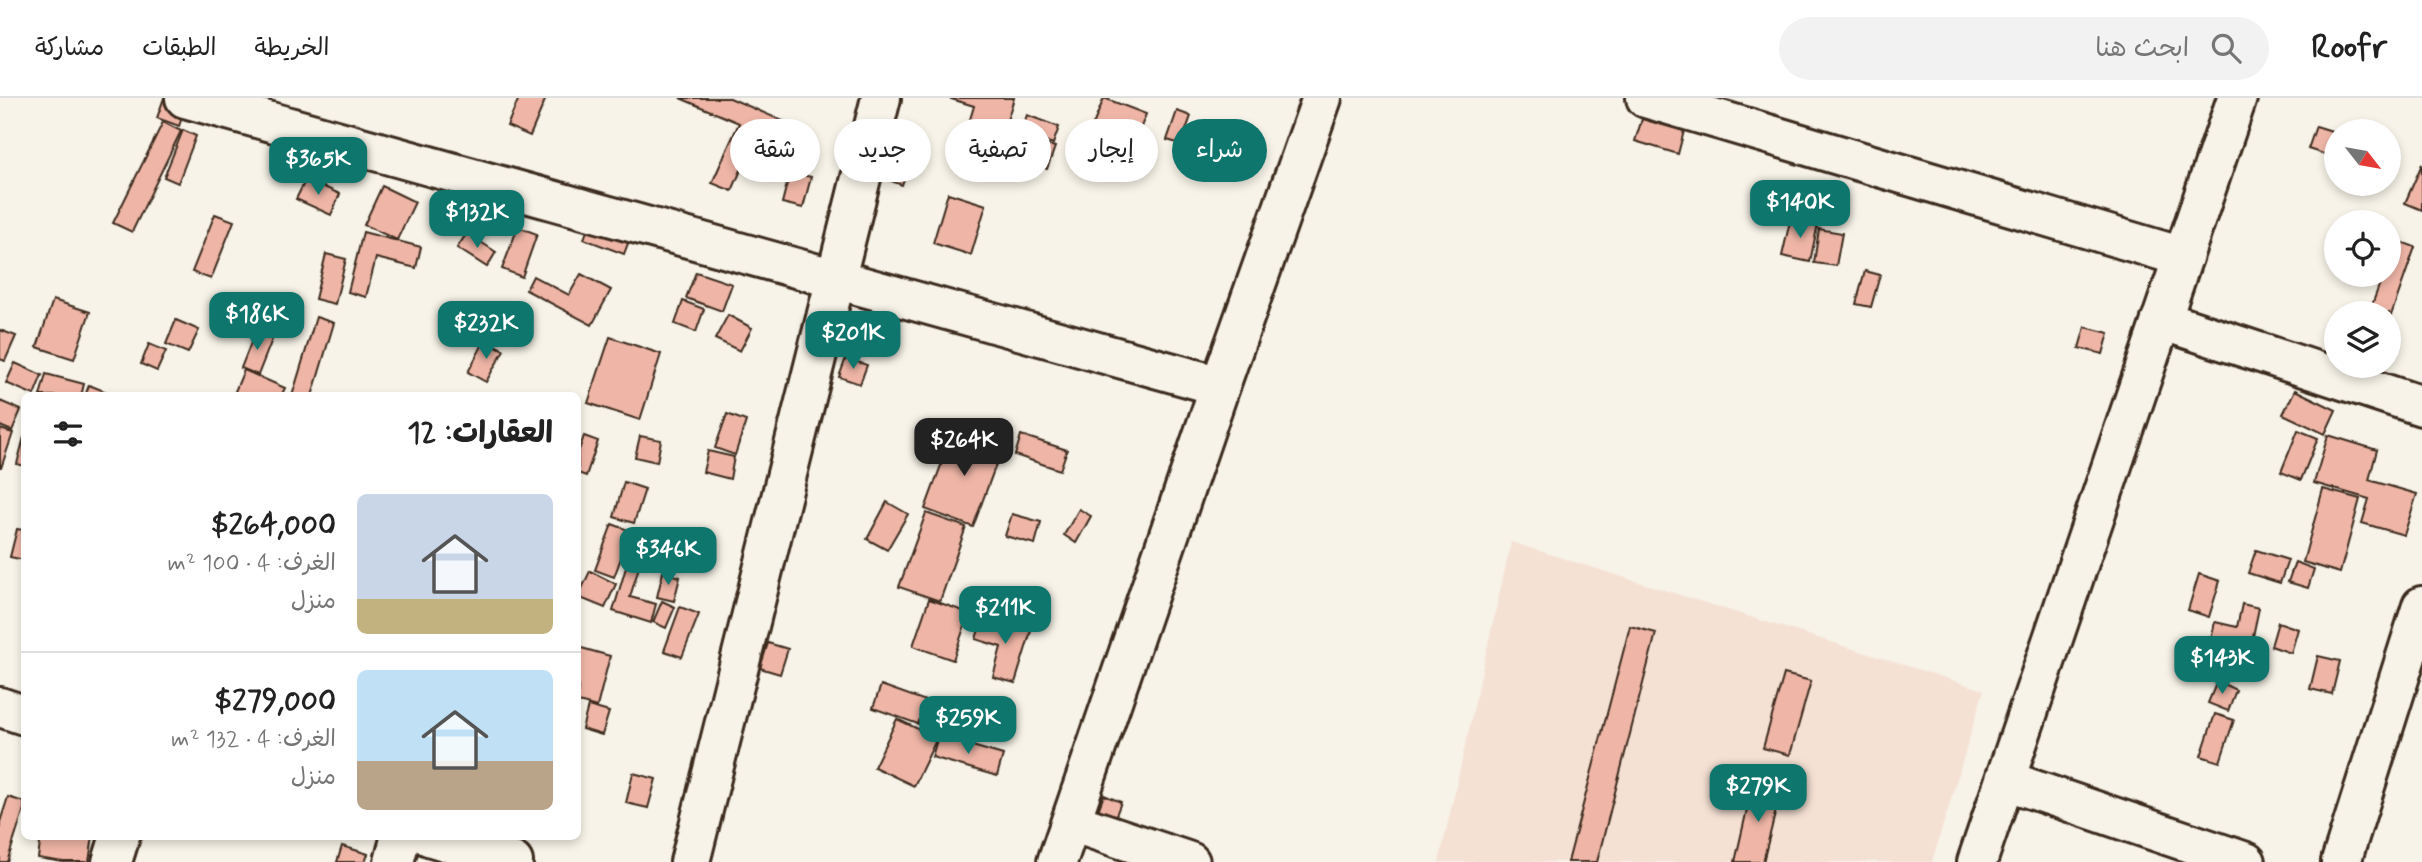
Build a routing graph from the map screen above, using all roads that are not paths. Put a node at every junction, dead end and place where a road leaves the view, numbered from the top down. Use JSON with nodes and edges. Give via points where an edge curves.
{"nodes":[{"id":1,"x":185,"y":98,"type":"edge"},
{"id":2,"x":881,"y":98,"type":"edge"},
{"id":3,"x":1322,"y":98,"type":"edge"},
{"id":4,"x":1646,"y":98,"type":"edge"},
{"id":5,"x":2237,"y":98,"type":"edge"},
{"id":6,"x":2183,"y":257,"type":"junction"},
{"id":7,"x":836,"y":279,"type":"junction"},
{"id":8,"x":2161,"y":320,"type":"junction"},
{"id":9,"x":1220,"y":386,"type":"junction"},
{"id":10,"x":2422,"y":406,"type":"edge"},
{"id":11,"x":2422,"y":606,"type":"edge"},
{"id":12,"x":0,"y":707,"type":"edge"},
{"id":13,"x":21,"y":714,"type":"edge"},
{"id":14,"x":2005,"y":780,"type":"junction"},
{"id":15,"x":1071,"y":822,"type":"junction"},
{"id":16,"x":119,"y":840,"type":"edge"},
{"id":17,"x":400,"y":840,"type":"edge"},
{"id":18,"x":442,"y":840,"type":"edge"},
{"id":19,"x":113,"y":862,"type":"edge"},
{"id":20,"x":394,"y":862,"type":"edge"},
{"id":21,"x":513,"y":862,"type":"edge"},
{"id":22,"x":690,"y":862,"type":"edge"},
{"id":23,"x":1058,"y":862,"type":"edge"},
{"id":24,"x":1190,"y":862,"type":"edge"},
{"id":25,"x":1977,"y":862,"type":"edge"},
{"id":26,"x":2246,"y":862,"type":"edge"},
{"id":27,"x":2341,"y":862,"type":"edge"}],
"edges":[{"from":1,"to":7,"type":"street"},
{"from":2,"to":7,"type":"street"},
{"from":3,"to":9,"type":"street"},
{"from":4,"to":6,"type":"street"},
{"from":5,"to":6,"type":"street"},
{"from":6,"to":8,"type":"street"},
{"from":7,"to":9,"type":"street"},
{"from":7,"to":22,"type":"street"},
{"from":8,"to":10,"type":"street"},
{"from":8,"to":14,"type":"street"},
{"from":9,"to":15,"type":"street"},
{"from":11,"to":27,"type":"street"},
{"from":12,"to":13,"type":"street"},
{"from":14,"to":25,"type":"street"},
{"from":14,"to":26,"type":"street"},
{"from":15,"to":23,"type":"street"},
{"from":15,"to":24,"type":"street"},
{"from":16,"to":19,"type":"street"},
{"from":17,"to":20,"type":"street"},
{"from":18,"to":21,"type":"street"}]}
